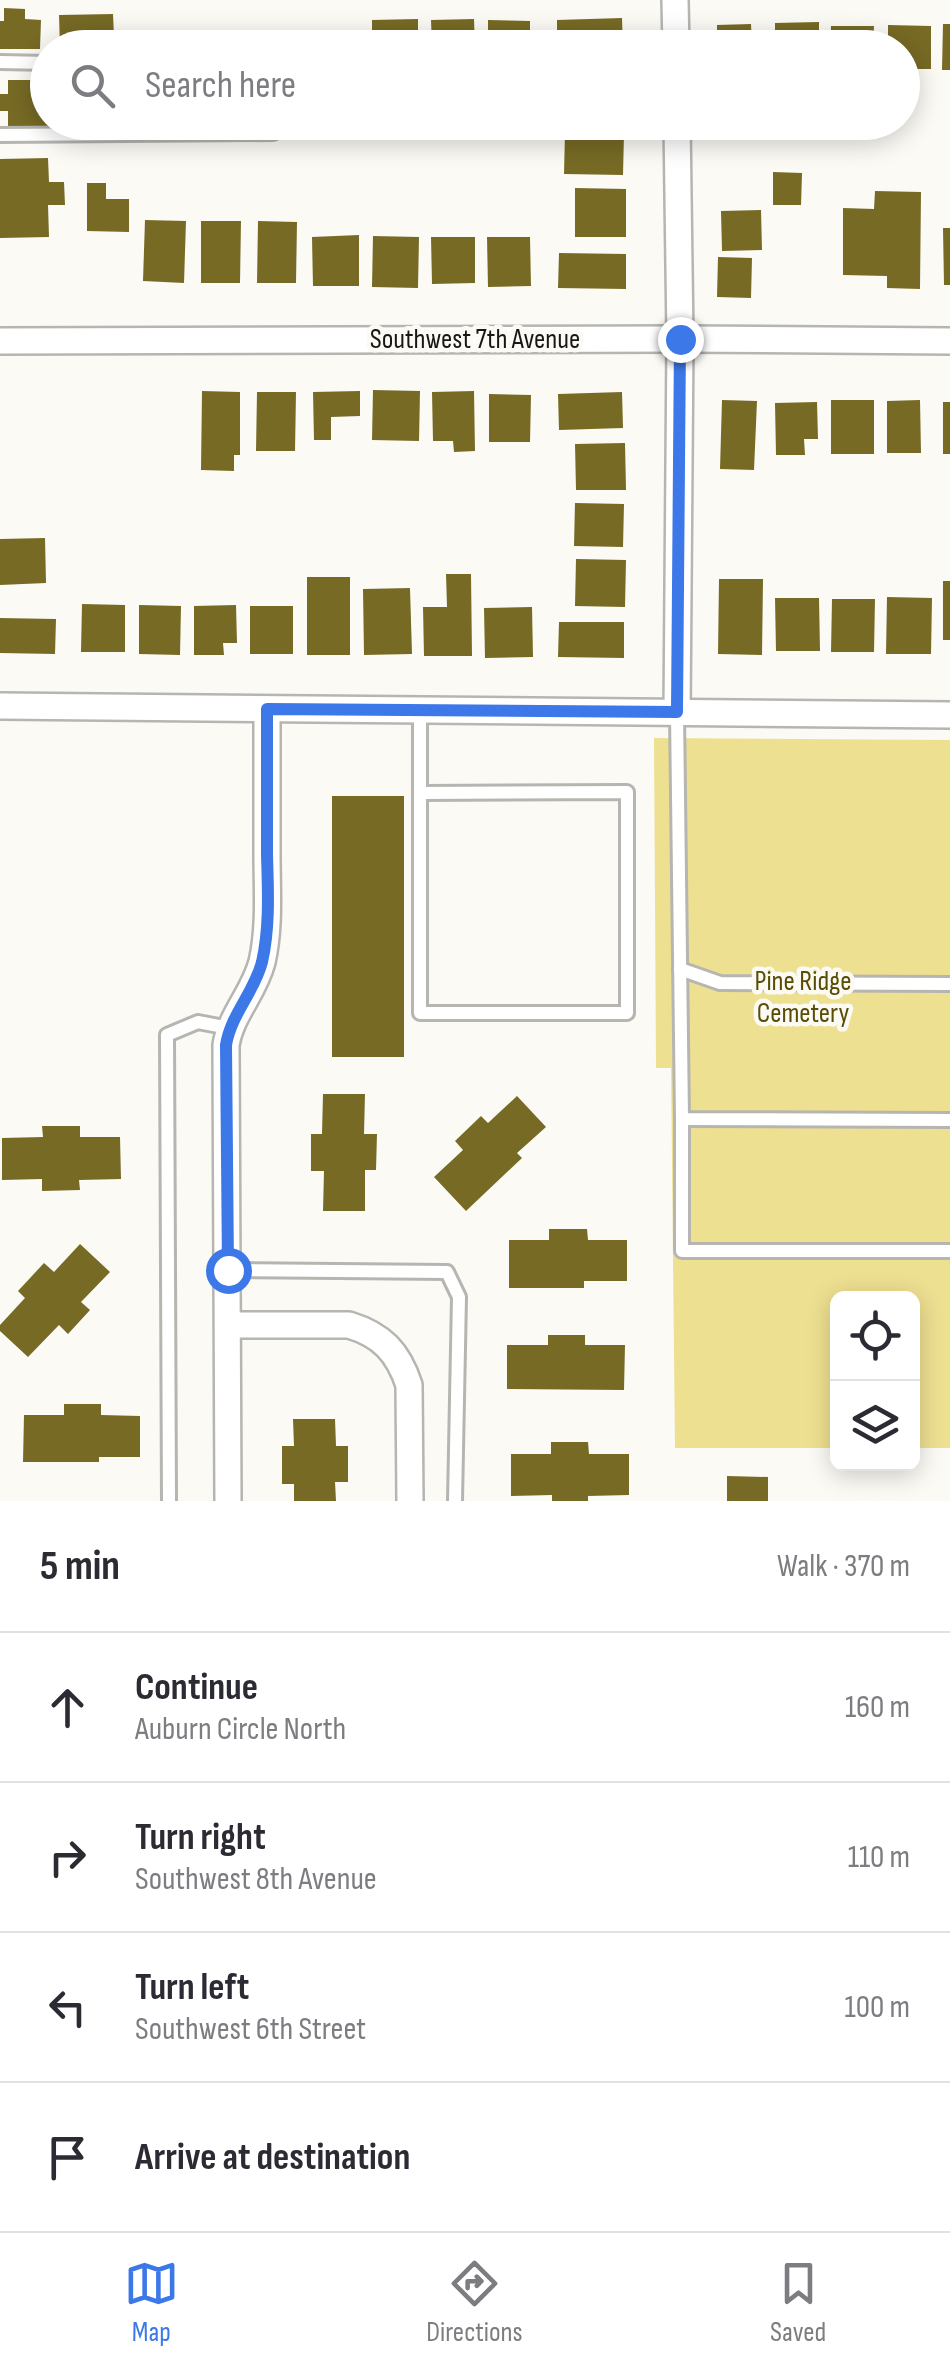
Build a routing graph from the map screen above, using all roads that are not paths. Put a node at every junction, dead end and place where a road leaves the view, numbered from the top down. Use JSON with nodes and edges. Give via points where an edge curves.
{"nodes":[{"id":1,"x":675,"y":0,"type":"edge"},
{"id":2,"x":676,"y":30,"type":"edge"},
{"id":3,"x":0,"y":62,"type":"edge"},
{"id":4,"x":30,"y":63,"type":"edge"},
{"id":5,"x":0,"y":135,"type":"edge"},
{"id":6,"x":30,"y":135,"type":"edge"},
{"id":7,"x":677,"y":140,"type":"edge"},
{"id":8,"x":680,"y":339,"type":"junction"},
{"id":9,"x":0,"y":341,"type":"edge"},
{"id":10,"x":950,"y":341,"type":"edge"},
{"id":11,"x":0,"y":706,"type":"edge"},
{"id":12,"x":267,"y":709,"type":"junction"},
{"id":13,"x":420,"y":710,"type":"junction"},
{"id":14,"x":677,"y":712,"type":"junction"},
{"id":15,"x":950,"y":715,"type":"edge"},
{"id":16,"x":420,"y":792,"type":"junction"},
{"id":17,"x":680,"y":968,"type":"junction"},
{"id":18,"x":950,"y":984,"type":"edge"},
{"id":19,"x":228,"y":1028,"type":"junction"},
{"id":20,"x":682,"y":1119,"type":"junction"},
{"id":21,"x":950,"y":1120,"type":"edge"},
{"id":22,"x":950,"y":1251,"type":"edge"},
{"id":23,"x":228,"y":1270,"type":"junction"},
{"id":24,"x":228,"y":1325,"type":"junction"},
{"id":25,"x":169,"y":1501,"type":"edge"},
{"id":26,"x":228,"y":1501,"type":"edge"},
{"id":27,"x":410,"y":1501,"type":"edge"},
{"id":28,"x":455,"y":1501,"type":"edge"}],
"edges":[{"from":1,"to":2,"type":"street"},
{"from":3,"to":4,"type":"lane"},
{"from":5,"to":6,"type":"lane"},
{"from":7,"to":8,"type":"street"},
{"from":8,"to":9,"type":"street","name":"Southwest 7th Avenue"},
{"from":8,"to":10,"type":"street","name":"Southwest 7th Avenue"},
{"from":8,"to":14,"type":"street"},
{"from":11,"to":12,"type":"street"},
{"from":12,"to":13,"type":"street"},
{"from":12,"to":19,"type":"street","via":[[268,922],[256,980]]},
{"from":13,"to":14,"type":"street"},
{"from":13,"to":16,"type":"lane"},
{"from":14,"to":15,"type":"street"},
{"from":14,"to":17,"type":"lane"},
{"from":16,"to":16,"type":"lane","via":[[420,1013],[627,1012],[627,792]]},
{"from":17,"to":18,"type":"lane","via":[[720,983]]},
{"from":17,"to":20,"type":"lane"},
{"from":19,"to":23,"type":"street"},
{"from":19,"to":25,"type":"lane","via":[[198,1022],[168,1034]]},
{"from":20,"to":21,"type":"lane"},
{"from":20,"to":22,"type":"lane","via":[[682,1251]]},
{"from":23,"to":24,"type":"street"},
{"from":23,"to":28,"type":"lane","via":[[446,1272],[459,1297]]},
{"from":24,"to":26,"type":"street"},
{"from":24,"to":27,"type":"street","via":[[349,1325],[381,1339],[409,1384]]}]}
